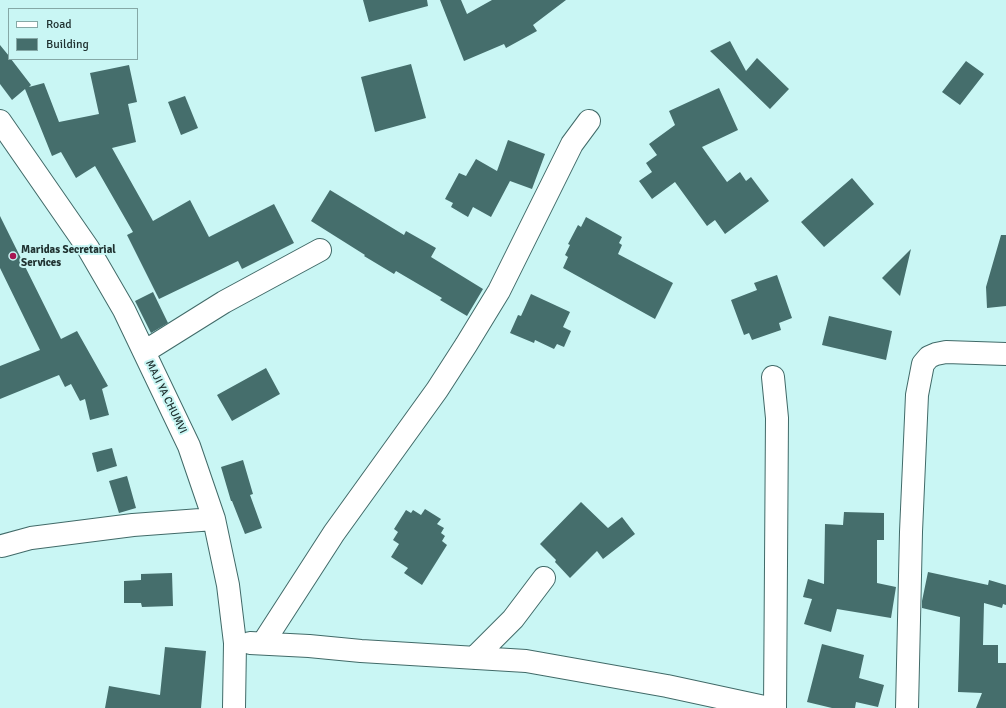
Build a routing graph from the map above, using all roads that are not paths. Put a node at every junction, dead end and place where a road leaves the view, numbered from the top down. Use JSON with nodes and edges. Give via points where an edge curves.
{"nodes":[{"id":1,"x":0,"y":121,"type":"edge"},
{"id":2,"x":589,"y":122,"type":"dead end"},
{"id":3,"x":320,"y":250,"type":"dead end"},
{"id":4,"x":144,"y":352,"type":"junction"},
{"id":5,"x":1006,"y":354,"type":"edge"},
{"id":6,"x":773,"y":377,"type":"dead end"},
{"id":7,"x":214,"y":518,"type":"junction"},
{"id":8,"x":2,"y":546,"type":"dead end"},
{"id":9,"x":544,"y":578,"type":"dead end"},
{"id":10,"x":235,"y":643,"type":"junction"},
{"id":11,"x":263,"y":643,"type":"junction"},
{"id":12,"x":474,"y":658,"type":"junction"},
{"id":13,"x":234,"y":708,"type":"edge"},
{"id":14,"x":769,"y":708,"type":"edge"},
{"id":15,"x":775,"y":708,"type":"edge"},
{"id":16,"x":907,"y":708,"type":"edge"}],
"edges":[{"from":1,"to":4,"type":"street","name":"MAJI YA CHUMVI","via":[[88,248],[124,310]]},
{"from":2,"to":11,"type":"street","via":[[572,144],[502,284],[466,345],[437,390],[334,533]]},
{"from":3,"to":4,"type":"street","via":[[224,302]]},
{"from":4,"to":7,"type":"street","name":"MAJI YA CHUMVI","via":[[189,446]]},
{"from":5,"to":16,"type":"street","via":[[946,352],[929,357],[923,364],[917,395]]},
{"from":6,"to":15,"type":"street","via":[[777,418]]},
{"from":7,"to":8,"type":"street","via":[[31,538]]},
{"from":7,"to":10,"type":"street","name":"MAJI YA CHUMVI","via":[[228,585]]},
{"from":9,"to":12,"type":"street","via":[[513,619]]},
{"from":10,"to":11,"type":"street"},
{"from":10,"to":13,"type":"street","name":"MAJI YA CHUMVI"},
{"from":11,"to":12,"type":"street"},
{"from":12,"to":14,"type":"street","via":[[526,661],[667,686]]}]}
